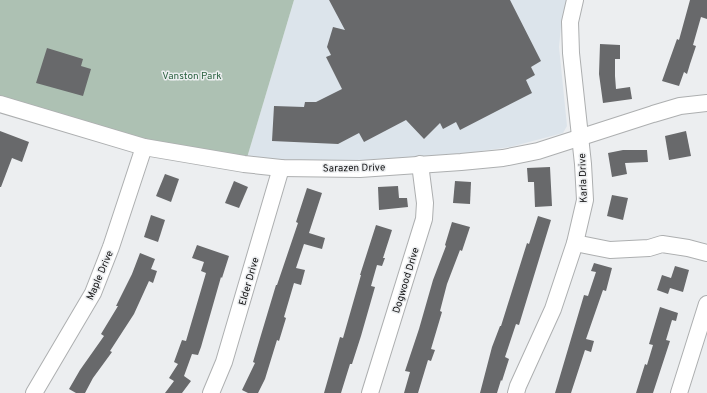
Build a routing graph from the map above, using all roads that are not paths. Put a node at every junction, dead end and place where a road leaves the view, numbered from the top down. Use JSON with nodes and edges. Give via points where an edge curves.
{"nodes":[{"id":1,"x":575,"y":0,"type":"edge"},
{"id":2,"x":707,"y":103,"type":"edge"},
{"id":3,"x":0,"y":104,"type":"edge"},
{"id":4,"x":580,"y":138,"type":"junction"},
{"id":5,"x":144,"y":147,"type":"junction"},
{"id":6,"x":420,"y":164,"type":"junction"},
{"id":7,"x":281,"y":168,"type":"junction"},
{"id":8,"x":575,"y":243,"type":"junction"},
{"id":9,"x":707,"y":253,"type":"edge"},
{"id":10,"x":707,"y":304,"type":"edge"},
{"id":11,"x":34,"y":393,"type":"edge"},
{"id":12,"x":211,"y":393,"type":"edge"},
{"id":13,"x":370,"y":393,"type":"edge"},
{"id":14,"x":516,"y":393,"type":"edge"},
{"id":15,"x":679,"y":393,"type":"edge"}],
"edges":[{"from":1,"to":4,"type":"street","name":"Karla Drive","via":[[570,22],[571,53]]},
{"from":2,"to":4,"type":"street","name":"Sarazen Drive","via":[[680,106]]},
{"from":3,"to":5,"type":"street","name":"Sarazen Drive"},
{"from":4,"to":6,"type":"street","name":"Sarazen Drive","via":[[538,152],[503,158]]},
{"from":4,"to":8,"type":"street","name":"Karla Drive","via":[[585,200]]},
{"from":5,"to":7,"type":"street","name":"Sarazen Drive"},
{"from":5,"to":11,"type":"street","name":"Maple Drive","via":[[93,293]]},
{"from":6,"to":7,"type":"street","name":"Sarazen Drive","via":[[360,169]]},
{"from":6,"to":13,"type":"street","name":"Dogwood Drive","via":[[425,203],[424,219]]},
{"from":7,"to":12,"type":"street","name":"Elder Drive","via":[[224,362]]},
{"from":8,"to":9,"type":"street","via":[[610,250],[649,248],[662,244]]},
{"from":8,"to":14,"type":"street","name":"Karla Drive","via":[[553,309]]},
{"from":10,"to":15,"type":"street"}]}
